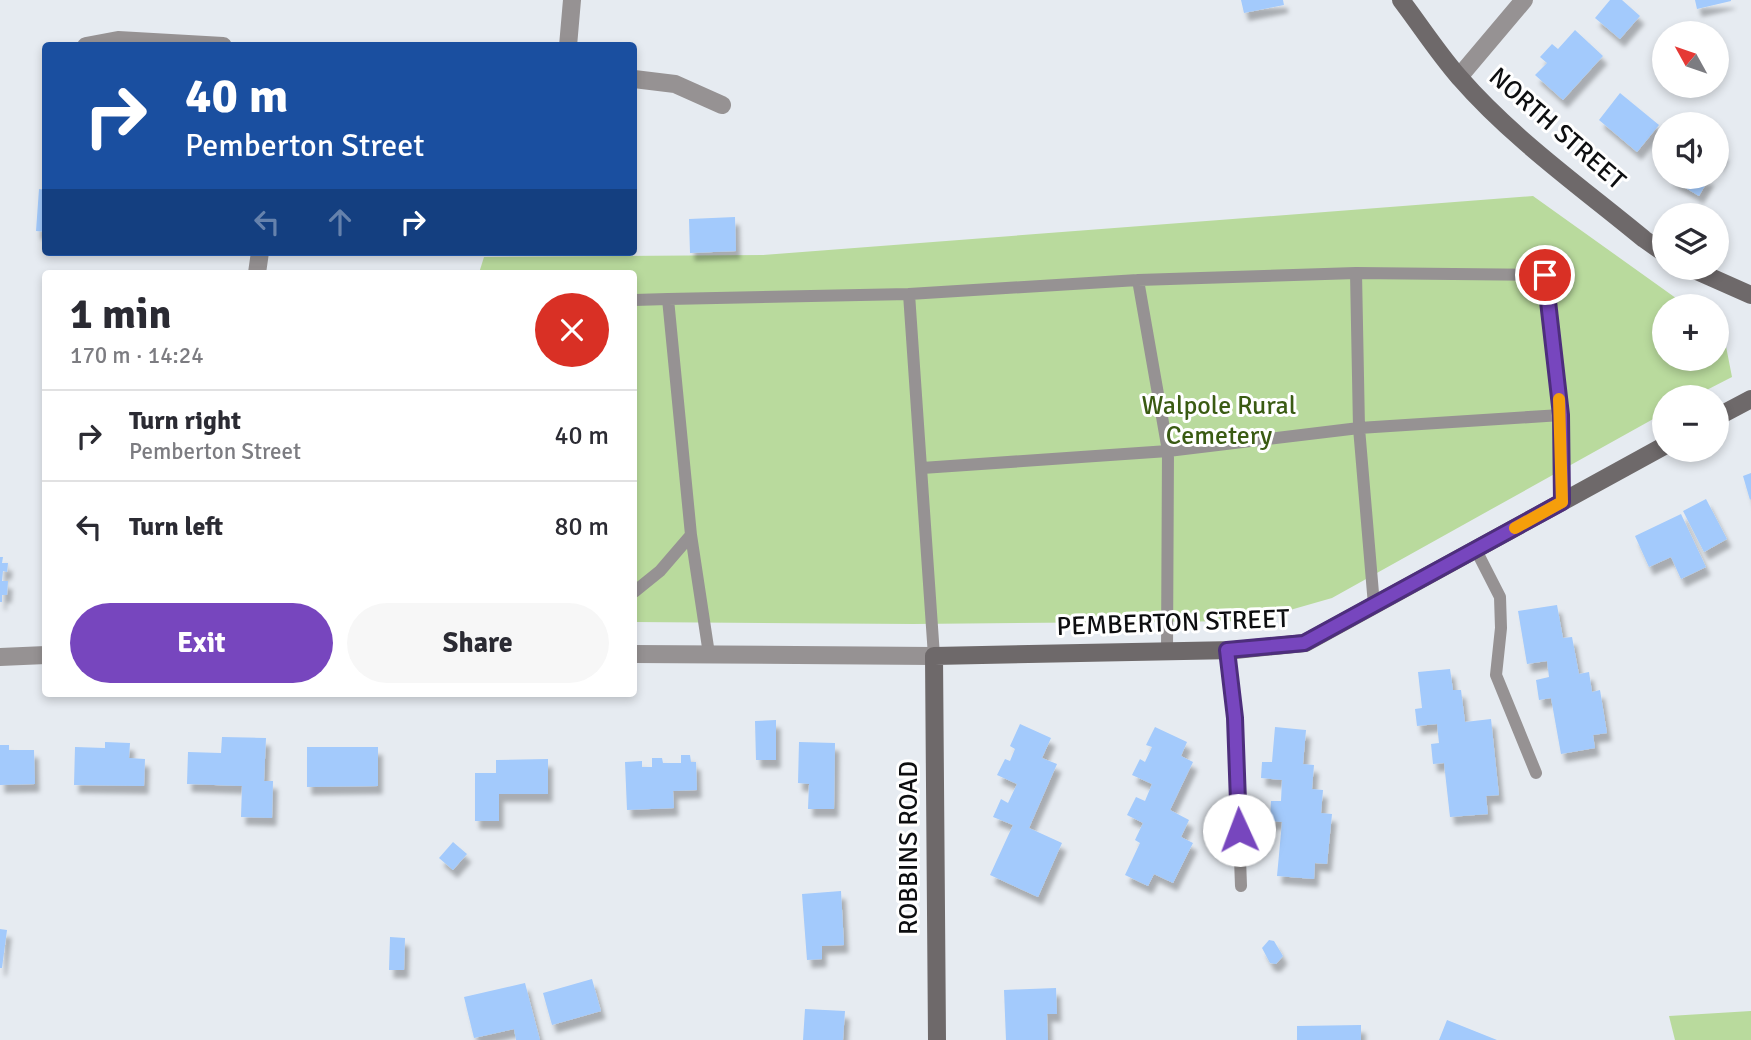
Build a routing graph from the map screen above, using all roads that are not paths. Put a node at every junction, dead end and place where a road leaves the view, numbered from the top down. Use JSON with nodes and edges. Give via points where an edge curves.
{"nodes":[{"id":1,"x":572,"y":0,"type":"edge"},
{"id":2,"x":1401,"y":0,"type":"edge"},
{"id":3,"x":1524,"y":0,"type":"edge"},
{"id":4,"x":98,"y":42,"type":"edge"},
{"id":5,"x":153,"y":42,"type":"edge"},
{"id":6,"x":568,"y":42,"type":"edge"},
{"id":7,"x":1459,"y":76,"type":"junction"},
{"id":8,"x":637,"y":79,"type":"edge"},
{"id":9,"x":722,"y":105,"type":"dead end"},
{"id":10,"x":1652,"y":245,"type":"edge"},
{"id":11,"x":1356,"y":273,"type":"junction"},
{"id":12,"x":1138,"y":280,"type":"junction"},
{"id":13,"x":1717,"y":280,"type":"edge"},
{"id":14,"x":909,"y":294,"type":"junction"},
{"id":15,"x":1751,"y":295,"type":"edge"},
{"id":16,"x":668,"y":299,"type":"junction"},
{"id":17,"x":637,"y":300,"type":"edge"},
{"id":18,"x":1751,"y":399,"type":"edge"},
{"id":19,"x":1729,"y":411,"type":"edge"},
{"id":20,"x":1561,"y":415,"type":"junction"},
{"id":21,"x":1359,"y":428,"type":"junction"},
{"id":22,"x":1168,"y":451,"type":"junction"},
{"id":23,"x":1652,"y":453,"type":"edge"},
{"id":24,"x":922,"y":468,"type":"junction"},
{"id":25,"x":1562,"y":502,"type":"junction"},
{"id":26,"x":691,"y":535,"type":"junction"},
{"id":27,"x":1475,"y":550,"type":"junction"},
{"id":28,"x":637,"y":590,"type":"edge"},
{"id":29,"x":1374,"y":605,"type":"junction"},
{"id":30,"x":1227,"y":650,"type":"junction"},
{"id":31,"x":1167,"y":651,"type":"junction"},
{"id":32,"x":637,"y":654,"type":"edge"},
{"id":33,"x":709,"y":654,"type":"junction"},
{"id":34,"x":42,"y":655,"type":"edge"},
{"id":35,"x":934,"y":656,"type":"junction"},
{"id":36,"x":0,"y":657,"type":"edge"},
{"id":37,"x":1536,"y":773,"type":"dead end"},
{"id":38,"x":1241,"y":886,"type":"dead end"},
{"id":39,"x":937,"y":1040,"type":"edge"}],
"edges":[{"from":1,"to":6,"type":"street"},
{"from":2,"to":7,"type":"street","name":"NORTH STREET"},
{"from":3,"to":7,"type":"street"},
{"from":4,"to":5,"type":"street"},
{"from":7,"to":10,"type":"street","name":"NORTH STREET","via":[[1528,145]]},
{"from":8,"to":9,"type":"street","via":[[674,84]]},
{"from":11,"to":12,"type":"lane"},
{"from":11,"to":20,"type":"lane","via":[[1545,275]]},
{"from":11,"to":21,"type":"lane"},
{"from":12,"to":14,"type":"lane"},
{"from":12,"to":22,"type":"lane"},
{"from":13,"to":15,"type":"street"},
{"from":14,"to":16,"type":"lane"},
{"from":14,"to":24,"type":"lane"},
{"from":16,"to":17,"type":"lane"},
{"from":16,"to":26,"type":"lane"},
{"from":18,"to":19,"type":"street"},
{"from":20,"to":21,"type":"lane"},
{"from":20,"to":25,"type":"lane"},
{"from":21,"to":22,"type":"lane"},
{"from":21,"to":29,"type":"lane"},
{"from":22,"to":24,"type":"lane"},
{"from":22,"to":31,"type":"lane"},
{"from":23,"to":25,"type":"street","name":"PEMBERTON STREET"},
{"from":24,"to":35,"type":"lane"},
{"from":25,"to":27,"type":"street","name":"PEMBERTON STREET"},
{"from":26,"to":28,"type":"lane"},
{"from":26,"to":33,"type":"lane"},
{"from":27,"to":29,"type":"street","name":"PEMBERTON STREET"},
{"from":27,"to":37,"type":"lane","via":[[1500,597],[1496,675]]},
{"from":29,"to":30,"type":"street","name":"PEMBERTON STREET","via":[[1304,643]]},
{"from":30,"to":31,"type":"street","name":"PEMBERTON STREET"},
{"from":30,"to":38,"type":"lane","via":[[1235,718]]},
{"from":31,"to":35,"type":"street","name":"PEMBERTON STREET"},
{"from":32,"to":33,"type":"street","name":"PEMBERTON STREET"},
{"from":33,"to":35,"type":"street","name":"PEMBERTON STREET"},
{"from":34,"to":36,"type":"street"},
{"from":35,"to":39,"type":"street","name":"ROBBINS ROAD"}]}
